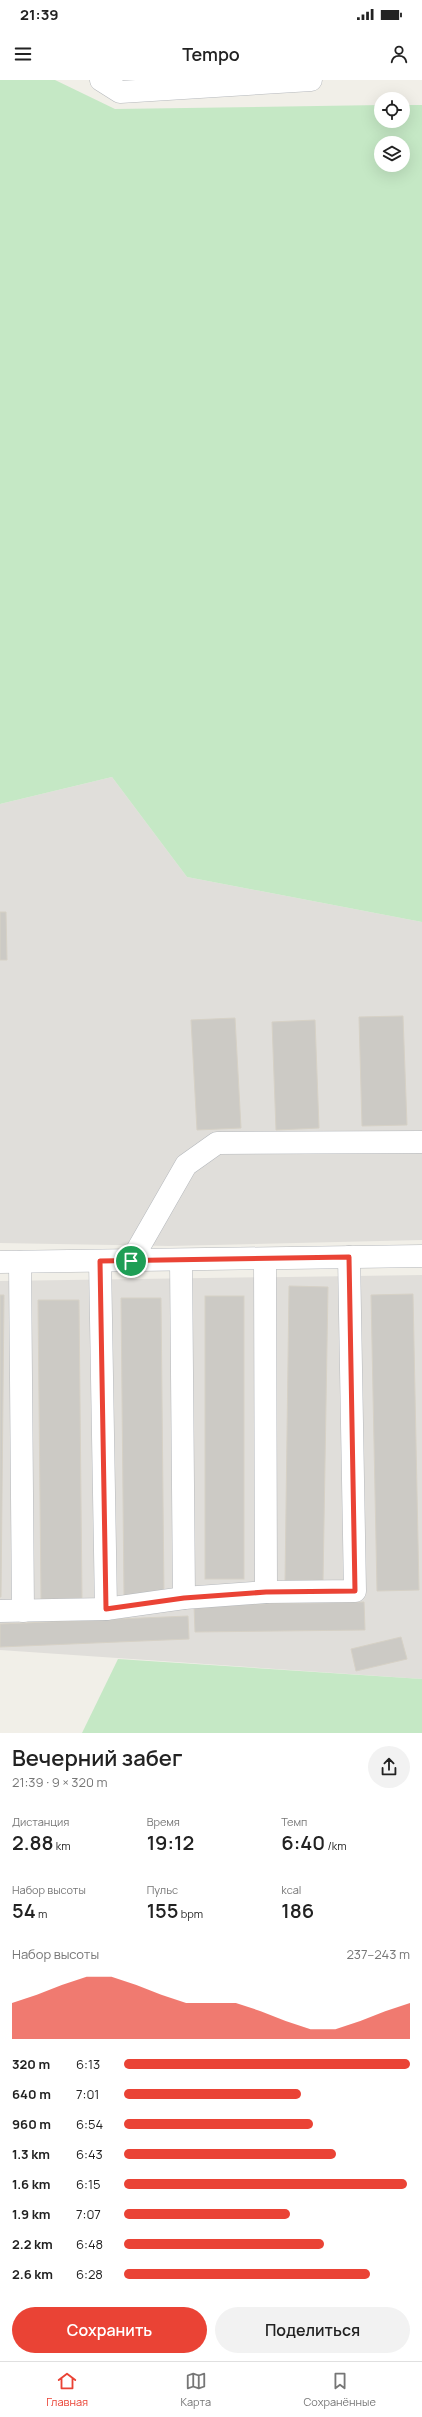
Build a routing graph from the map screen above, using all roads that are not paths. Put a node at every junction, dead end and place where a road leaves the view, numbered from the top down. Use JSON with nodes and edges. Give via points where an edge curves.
{"nodes":[{"id":1,"x":101,"y":80,"type":"edge"},
{"id":2,"x":311,"y":80,"type":"edge"},
{"id":3,"x":422,"y":1142,"type":"edge"},
{"id":4,"x":422,"y":1256,"type":"edge"},
{"id":5,"x":349,"y":1257,"type":"junction"},
{"id":6,"x":265,"y":1259,"type":"junction"},
{"id":7,"x":181,"y":1260,"type":"junction"},
{"id":8,"x":100,"y":1261,"type":"junction"},
{"id":9,"x":131,"y":1261,"type":"junction"},
{"id":10,"x":10,"y":1262,"type":"edge"},
{"id":11,"x":266,"y":1592,"type":"junction"},
{"id":12,"x":184,"y":1598,"type":"junction"},
{"id":13,"x":106,"y":1609,"type":"junction"},
{"id":14,"x":0,"y":1611,"type":"edge"},
{"id":15,"x":23,"y":1611,"type":"junction"}],
"edges":[{"from":1,"to":2,"type":"street","via":[[120,92]]},
{"from":3,"to":9,"type":"street","via":[[217,1144],[186,1165]]},
{"from":4,"to":5,"type":"street"},
{"from":5,"to":6,"type":"street"},
{"from":5,"to":11,"type":"street","via":[[355,1591]]},
{"from":6,"to":7,"type":"street"},
{"from":6,"to":11,"type":"street"},
{"from":7,"to":9,"type":"street"},
{"from":7,"to":12,"type":"street"},
{"from":8,"to":9,"type":"street"},
{"from":8,"to":10,"type":"street"},
{"from":8,"to":13,"type":"street"},
{"from":10,"to":15,"type":"street"},
{"from":11,"to":12,"type":"street"},
{"from":12,"to":13,"type":"street"},
{"from":13,"to":15,"type":"street"},
{"from":14,"to":15,"type":"street"}]}
